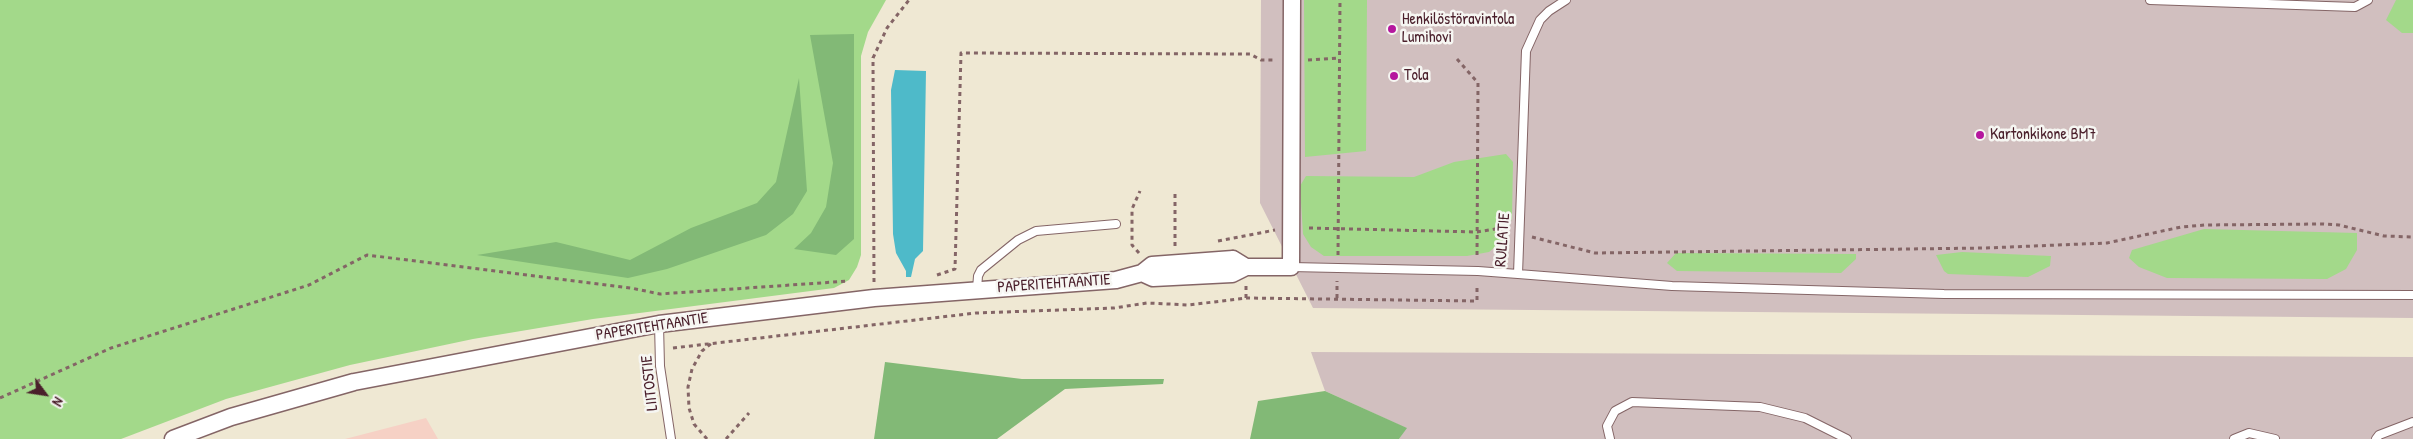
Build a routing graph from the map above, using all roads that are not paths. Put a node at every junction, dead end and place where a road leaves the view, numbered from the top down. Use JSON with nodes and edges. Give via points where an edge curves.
{"nodes":[{"id":1,"x":1292,"y":0,"type":"edge"},
{"id":2,"x":1566,"y":0,"type":"edge"},
{"id":3,"x":2150,"y":0,"type":"edge"},
{"id":4,"x":2368,"y":0,"type":"edge"},
{"id":5,"x":1116,"y":224,"type":"dead end"},
{"id":6,"x":1291,"y":267,"type":"junction"},
{"id":7,"x":1518,"y":274,"type":"junction"},
{"id":8,"x":977,"y":289,"type":"junction"},
{"id":9,"x":2413,"y":295,"type":"edge"},
{"id":10,"x":658,"y":324,"type":"junction"},
{"id":11,"x":2413,"y":422,"type":"edge"},
{"id":12,"x":173,"y":439,"type":"edge"},
{"id":13,"x":671,"y":439,"type":"edge"},
{"id":14,"x":1610,"y":439,"type":"edge"},
{"id":15,"x":1847,"y":439,"type":"edge"},
{"id":16,"x":2234,"y":439,"type":"edge"},
{"id":17,"x":2275,"y":439,"type":"edge"},
{"id":18,"x":2376,"y":439,"type":"edge"}],
"edges":[{"from":1,"to":6,"type":"street"},
{"from":2,"to":7,"type":"lane","name":"RULLATIE","via":[[1540,20],[1526,51]]},
{"from":3,"to":4,"type":"lane","via":[[2355,7]]},
{"from":5,"to":8,"type":"lane","via":[[1036,231],[1018,240],[981,270]]},
{"from":6,"to":7,"type":"lane","name":"RULLATIE"},
{"from":6,"to":8,"type":"street","name":"PAPERITEHTAANTIE","via":[[1246,267],[1233,259],[1152,265],[1142,273],[1116,280]]},
{"from":7,"to":9,"type":"lane","via":[[1672,286],[1944,294]]},
{"from":8,"to":10,"type":"street","name":"PAPERITEHTAANTIE"},
{"from":10,"to":12,"type":"street","name":"PAPERITEHTAANTIE","via":[[354,382],[231,417]]},
{"from":10,"to":13,"type":"lane","name":"LIITOSTIE","via":[[660,366]]},
{"from":11,"to":18,"type":"lane"},
{"from":14,"to":15,"type":"lane","via":[[1607,426],[1615,411],[1632,402],[1760,407],[1805,418]]},
{"from":16,"to":17,"type":"lane","via":[[2249,433]]}]}
